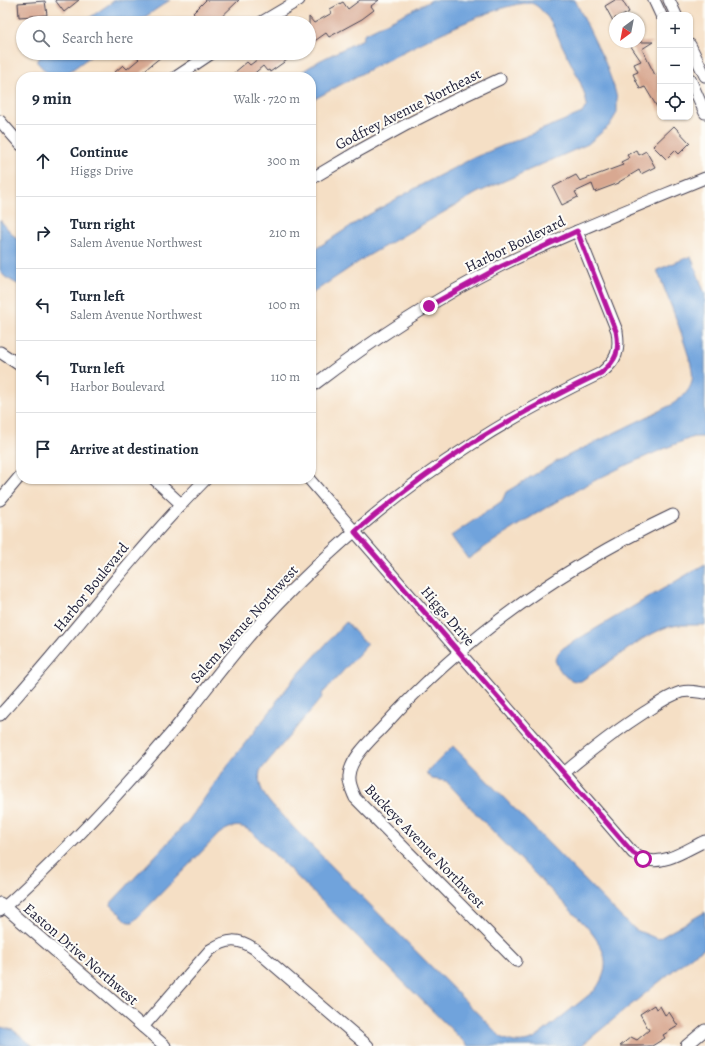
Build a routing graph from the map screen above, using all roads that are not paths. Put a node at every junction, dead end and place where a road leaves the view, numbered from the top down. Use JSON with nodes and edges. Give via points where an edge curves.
{"nodes":[{"id":1,"x":299,"y":0,"type":"edge"},
{"id":2,"x":654,"y":0,"type":"edge"},
{"id":3,"x":669,"y":0,"type":"edge"},
{"id":4,"x":660,"y":12,"type":"edge"},
{"id":5,"x":675,"y":12,"type":"edge"},
{"id":6,"x":272,"y":16,"type":"edge"},
{"id":7,"x":692,"y":48,"type":"edge"},
{"id":8,"x":202,"y":60,"type":"edge"},
{"id":9,"x":184,"y":72,"type":"edge"},
{"id":10,"x":705,"y":76,"type":"edge"},
{"id":11,"x":500,"y":79,"type":"dead end"},
{"id":12,"x":692,"y":84,"type":"edge"},
{"id":13,"x":705,"y":113,"type":"edge"},
{"id":14,"x":0,"y":121,"type":"edge"},
{"id":15,"x":16,"y":139,"type":"edge"},
{"id":16,"x":316,"y":176,"type":"edge"},
{"id":17,"x":705,"y":178,"type":"edge"},
{"id":18,"x":577,"y":231,"type":"junction"},
{"id":19,"x":0,"y":352,"type":"edge"},
{"id":20,"x":16,"y":363,"type":"edge"},
{"id":21,"x":316,"y":383,"type":"edge"},
{"id":22,"x":16,"y":481,"type":"edge"},
{"id":23,"x":159,"y":484,"type":"edge"},
{"id":24,"x":201,"y":484,"type":"edge"},
{"id":25,"x":313,"y":484,"type":"edge"},
{"id":26,"x":0,"y":500,"type":"edge"},
{"id":27,"x":181,"y":504,"type":"junction"},
{"id":28,"x":673,"y":515,"type":"dead end"},
{"id":29,"x":355,"y":532,"type":"junction"},
{"id":30,"x":459,"y":652,"type":"junction"},
{"id":31,"x":705,"y":693,"type":"edge"},
{"id":32,"x":0,"y":715,"type":"edge"},
{"id":33,"x":564,"y":773,"type":"junction"},
{"id":34,"x":705,"y":841,"type":"edge"},
{"id":35,"x":1,"y":907,"type":"edge"},
{"id":36,"x":516,"y":961,"type":"dead end"},
{"id":37,"x":143,"y":1027,"type":"junction"},
{"id":38,"x":705,"y":1030,"type":"edge"},
{"id":39,"x":165,"y":1046,"type":"edge"},
{"id":40,"x":368,"y":1046,"type":"edge"},
{"id":41,"x":686,"y":1046,"type":"edge"}],
"edges":[{"from":1,"to":6,"type":"street"},
{"from":2,"to":4,"type":"street"},
{"from":3,"to":5,"type":"street"},
{"from":7,"to":10,"type":"street"},
{"from":8,"to":9,"type":"street"},
{"from":11,"to":16,"type":"street","name":"Godfrey Avenue Northeast","via":[[406,123]]},
{"from":12,"to":13,"type":"street"},
{"from":14,"to":15,"type":"street"},
{"from":17,"to":18,"type":"street","name":"Harbor Boulevard"},
{"from":18,"to":21,"type":"street","name":"Harbor Boulevard","via":[[502,266],[429,306],[371,343]]},
{"from":18,"to":29,"type":"street","name":"Salem Avenue Northwest","via":[[616,331],[619,343],[617,355],[611,365],[601,373],[518,415],[471,444],[382,508]]},
{"from":19,"to":20,"type":"street"},
{"from":22,"to":26,"type":"street"},
{"from":23,"to":27,"type":"street"},
{"from":24,"to":27,"type":"street","name":"Harbor Boulevard"},
{"from":25,"to":29,"type":"street","name":"Higgs Drive"},
{"from":27,"to":32,"type":"street","name":"Harbor Boulevard","via":[[126,566],[66,642]]},
{"from":28,"to":30,"type":"street","name":"Buckeye Avenue Northwest","via":[[572,569],[495,622]]},
{"from":29,"to":30,"type":"street","name":"Higgs Drive"},
{"from":29,"to":35,"type":"street","name":"Salem Avenue Northwest","via":[[301,581],[263,621],[133,777],[92,822]]},
{"from":30,"to":33,"type":"street","name":"Higgs Drive"},
{"from":30,"to":36,"type":"street","name":"Buckeye Avenue Northwest","via":[[398,710],[366,745],[352,764],[350,788],[355,798]]},
{"from":31,"to":33,"type":"street","via":[[681,692],[670,696],[625,725]]},
{"from":33,"to":34,"type":"street","name":"Higgs Drive","via":[[633,853],[643,859],[667,859]]},
{"from":35,"to":37,"type":"street","name":"Easton Drive Northwest"},
{"from":37,"to":39,"type":"street","name":"Easton Drive Northwest"},
{"from":37,"to":40,"type":"street","name":"Easton Drive Northwest","via":[[210,950],[221,943],[233,940],[245,942],[255,948]]},
{"from":38,"to":41,"type":"street"}]}
